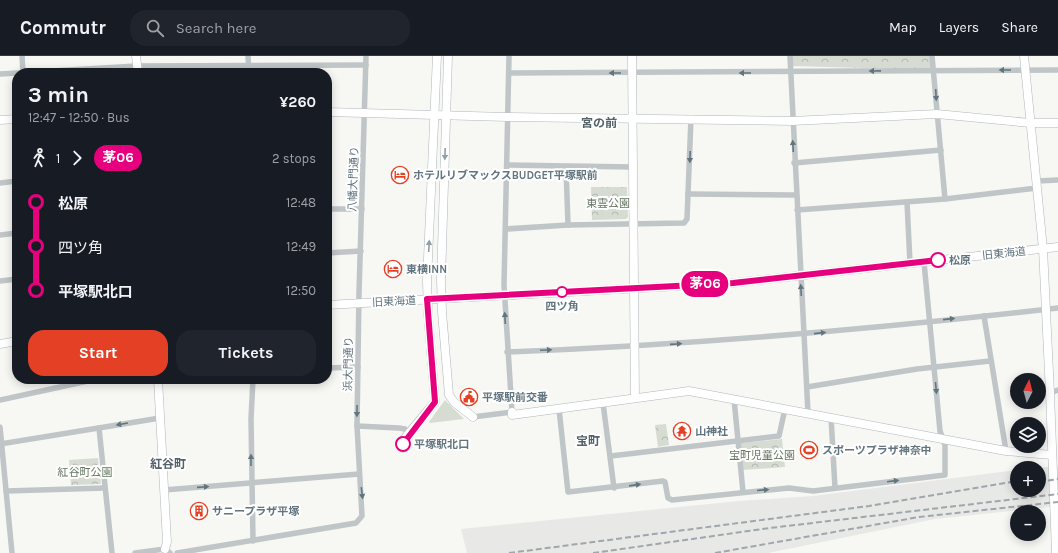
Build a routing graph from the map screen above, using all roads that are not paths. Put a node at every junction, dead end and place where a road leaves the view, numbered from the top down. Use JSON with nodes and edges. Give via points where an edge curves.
{"nodes":[{"id":1,"x":22,"y":56,"type":"edge"},
{"id":2,"x":136,"y":56,"type":"edge"},
{"id":3,"x":248,"y":56,"type":"edge"},
{"id":4,"x":366,"y":56,"type":"edge"},
{"id":5,"x":437,"y":56,"type":"edge"},
{"id":6,"x":448,"y":56,"type":"edge"},
{"id":7,"x":509,"y":56,"type":"edge"},
{"id":8,"x":632,"y":56,"type":"edge"},
{"id":9,"x":790,"y":56,"type":"edge"},
{"id":10,"x":932,"y":56,"type":"edge"},
{"id":11,"x":1024,"y":56,"type":"edge"},
{"id":12,"x":366,"y":65,"type":"junction"},
{"id":13,"x":249,"y":66,"type":"junction"},
{"id":14,"x":23,"y":68,"type":"edge"},
{"id":15,"x":138,"y":68,"type":"edge"},
{"id":16,"x":194,"y":68,"type":"edge"},
{"id":17,"x":935,"y":70,"type":"junction"},
{"id":18,"x":1025,"y":70,"type":"junction"},
{"id":19,"x":1058,"y":70,"type":"edge"},
{"id":20,"x":12,"y":73,"type":"edge"},
{"id":21,"x":509,"y":73,"type":"junction"},
{"id":22,"x":633,"y":73,"type":"junction"},
{"id":23,"x":790,"y":73,"type":"junction"},
{"id":24,"x":0,"y":74,"type":"edge"},
{"id":25,"x":332,"y":112,"type":"edge"},
{"id":26,"x":365,"y":113,"type":"junction"},
{"id":27,"x":937,"y":114,"type":"junction"},
{"id":28,"x":434,"y":115,"type":"junction"},
{"id":29,"x":446,"y":115,"type":"junction"},
{"id":30,"x":507,"y":117,"type":"junction"},
{"id":31,"x":632,"y":118,"type":"junction"},
{"id":32,"x":691,"y":118,"type":"junction"},
{"id":33,"x":12,"y":119,"type":"edge"},
{"id":34,"x":0,"y":120,"type":"edge"},
{"id":35,"x":792,"y":121,"type":"junction"},
{"id":36,"x":1030,"y":123,"type":"junction"},
{"id":37,"x":1058,"y":123,"type":"edge"},
{"id":38,"x":941,"y":150,"type":"junction"},
{"id":39,"x":794,"y":164,"type":"junction"},
{"id":40,"x":507,"y":165,"type":"junction"},
{"id":41,"x":566,"y":167,"type":"junction"},
{"id":42,"x":633,"y":167,"type":"junction"},
{"id":43,"x":1058,"y":180,"type":"edge"},
{"id":44,"x":12,"y":181,"type":"edge"},
{"id":45,"x":0,"y":182,"type":"edge"},
{"id":46,"x":1037,"y":184,"type":"junction"},
{"id":47,"x":688,"y":194,"type":"junction"},
{"id":48,"x":796,"y":195,"type":"junction"},
{"id":49,"x":945,"y":199,"type":"junction"},
{"id":50,"x":907,"y":202,"type":"junction"},
{"id":51,"x":332,"y":209,"type":"edge"},
{"id":52,"x":362,"y":210,"type":"junction"},
{"id":53,"x":797,"y":210,"type":"junction"},
{"id":54,"x":634,"y":223,"type":"junction"},
{"id":55,"x":568,"y":225,"type":"junction"},
{"id":56,"x":506,"y":229,"type":"junction"},
{"id":57,"x":12,"y":234,"type":"edge"},
{"id":58,"x":0,"y":235,"type":"edge"},
{"id":59,"x":1058,"y":247,"type":"edge"},
{"id":60,"x":1043,"y":249,"type":"junction"},
{"id":61,"x":361,"y":251,"type":"junction"},
{"id":62,"x":332,"y":253,"type":"edge"},
{"id":63,"x":924,"y":262,"type":"junction"},
{"id":64,"x":910,"y":263,"type":"junction"},
{"id":65,"x":800,"y":275,"type":"junction"},
{"id":66,"x":12,"y":280,"type":"edge"},
{"id":67,"x":0,"y":281,"type":"edge"},
{"id":68,"x":634,"y":288,"type":"junction"},
{"id":69,"x":504,"y":294,"type":"junction"},
{"id":70,"x":441,"y":298,"type":"junction"},
{"id":71,"x":427,"y":299,"type":"junction"},
{"id":72,"x":359,"y":302,"type":"junction"},
{"id":73,"x":332,"y":305,"type":"edge"},
{"id":74,"x":1058,"y":308,"type":"edge"},
{"id":75,"x":1046,"y":309,"type":"junction"},
{"id":76,"x":984,"y":316,"type":"junction"},
{"id":77,"x":930,"y":321,"type":"junction"},
{"id":78,"x":804,"y":335,"type":"junction"},
{"id":79,"x":12,"y":342,"type":"edge"},
{"id":80,"x":0,"y":344,"type":"edge"},
{"id":81,"x":634,"y":347,"type":"junction"},
{"id":82,"x":507,"y":352,"type":"junction"},
{"id":83,"x":990,"y":361,"type":"junction"},
{"id":84,"x":358,"y":367,"type":"junction"},
{"id":85,"x":934,"y":367,"type":"junction"},
{"id":86,"x":332,"y":368,"type":"edge"},
{"id":87,"x":74,"y":384,"type":"edge"},
{"id":88,"x":158,"y":384,"type":"edge"},
{"id":89,"x":253,"y":384,"type":"edge"},
{"id":90,"x":807,"y":387,"type":"junction"},
{"id":91,"x":1054,"y":391,"type":"edge"},
{"id":92,"x":635,"y":398,"type":"junction"},
{"id":93,"x":734,"y":399,"type":"junction"},
{"id":94,"x":0,"y":400,"type":"edge"},
{"id":95,"x":603,"y":402,"type":"junction"},
{"id":96,"x":559,"y":409,"type":"junction"},
{"id":97,"x":785,"y":409,"type":"junction"},
{"id":98,"x":512,"y":412,"type":"junction"},
{"id":99,"x":808,"y":413,"type":"junction"},
{"id":100,"x":473,"y":417,"type":"joint"},
{"id":101,"x":160,"y":418,"type":"junction"},
{"id":102,"x":831,"y":418,"type":"junction"},
{"id":103,"x":357,"y":426,"type":"junction"},
{"id":104,"x":0,"y":427,"type":"edge"},
{"id":105,"x":99,"y":428,"type":"junction"},
{"id":106,"x":409,"y":434,"type":"junction"},
{"id":107,"x":942,"y":438,"type":"junction"},
{"id":108,"x":737,"y":440,"type":"junction"},
{"id":109,"x":1,"y":444,"type":"edge"},
{"id":110,"x":403,"y":448,"type":"dead end"},
{"id":111,"x":1006,"y":451,"type":"junction"},
{"id":112,"x":1052,"y":455,"type":"junction"},
{"id":113,"x":611,"y":456,"type":"junction"},
{"id":114,"x":1055,"y":465,"type":"edge"},
{"id":115,"x":359,"y":474,"type":"junction"},
{"id":116,"x":251,"y":483,"type":"junction"},
{"id":117,"x":105,"y":488,"type":"junction"},
{"id":118,"x":614,"y":488,"type":"junction"},
{"id":119,"x":835,"y":488,"type":"junction"},
{"id":120,"x":164,"y":490,"type":"junction"},
{"id":121,"x":6,"y":491,"type":"junction"},
{"id":122,"x":742,"y":492,"type":"junction"},
{"id":123,"x":253,"y":541,"type":"junction"},
{"id":124,"x":168,"y":551,"type":"edge"},
{"id":125,"x":12,"y":553,"type":"edge"},
{"id":126,"x":112,"y":553,"type":"edge"},
{"id":127,"x":135,"y":553,"type":"edge"},
{"id":128,"x":177,"y":553,"type":"edge"},
{"id":129,"x":1056,"y":553,"type":"edge"}],
"edges":[{"from":1,"to":14,"type":"street"},
{"from":2,"to":15,"type":"street"},
{"from":3,"to":13,"type":"street"},
{"from":4,"to":12,"type":"street","name":"八幡大門通り"},
{"from":5,"to":28,"type":"street"},
{"from":6,"to":29,"type":"street"},
{"from":7,"to":21,"type":"street"},
{"from":8,"to":22,"type":"street"},
{"from":9,"to":23,"type":"street"},
{"from":10,"to":17,"type":"street"},
{"from":11,"to":18,"type":"street"},
{"from":12,"to":13,"type":"street"},
{"from":12,"to":26,"type":"street","name":"八幡大門通り"},
{"from":13,"to":16,"type":"street"},
{"from":18,"to":17,"type":"street","one_way":true},
{"from":17,"to":23,"type":"street","one_way":true},
{"from":17,"to":27,"type":"street","one_way":true},
{"from":18,"to":19,"type":"street"},
{"from":18,"to":36,"type":"street"},
{"from":20,"to":24,"type":"street"},
{"from":22,"to":21,"type":"street","one_way":true},
{"from":21,"to":30,"type":"street"},
{"from":23,"to":22,"type":"street","one_way":true},
{"from":22,"to":31,"type":"street"},
{"from":23,"to":35,"type":"street"},
{"from":25,"to":26,"type":"street"},
{"from":26,"to":28,"type":"street"},
{"from":26,"to":52,"type":"street","name":"八幡大門通り"},
{"from":27,"to":35,"type":"street"},
{"from":27,"to":36,"type":"street"},
{"from":27,"to":38,"type":"street"},
{"from":28,"to":29,"type":"street"},
{"from":71,"to":28,"type":"street","one_way":true},
{"from":29,"to":30,"type":"street"},
{"from":29,"to":70,"type":"street","one_way":true},
{"from":30,"to":31,"type":"street"},
{"from":30,"to":40,"type":"street"},
{"from":31,"to":32,"type":"street"},
{"from":31,"to":42,"type":"street"},
{"from":32,"to":35,"type":"street"},
{"from":32,"to":47,"type":"street","one_way":true},
{"from":33,"to":34,"type":"street"},
{"from":39,"to":35,"type":"street","one_way":true},
{"from":36,"to":37,"type":"street"},
{"from":36,"to":46,"type":"street"},
{"from":38,"to":39,"type":"street"},
{"from":38,"to":49,"type":"street"},
{"from":39,"to":48,"type":"street"},
{"from":40,"to":41,"type":"street"},
{"from":40,"to":56,"type":"street"},
{"from":41,"to":42,"type":"street"},
{"from":41,"to":55,"type":"street"},
{"from":42,"to":54,"type":"street"},
{"from":43,"to":46,"type":"street"},
{"from":44,"to":45,"type":"street"},
{"from":46,"to":49,"type":"street"},
{"from":46,"to":60,"type":"street"},
{"from":47,"to":48,"type":"street"},
{"from":47,"to":54,"type":"street","via":[[687,219],[684,222]]},
{"from":48,"to":53,"type":"street"},
{"from":49,"to":50,"type":"street"},
{"from":50,"to":53,"type":"street"},
{"from":50,"to":64,"type":"street"},
{"from":51,"to":52,"type":"street"},
{"from":52,"to":61,"type":"street","name":"八幡大門通り"},
{"from":53,"to":65,"type":"street"},
{"from":54,"to":55,"type":"street"},
{"from":54,"to":68,"type":"street"},
{"from":55,"to":56,"type":"street"},
{"from":56,"to":69,"type":"street"},
{"from":57,"to":58,"type":"street"},
{"from":59,"to":60,"type":"street","name":"旧東海道"},
{"from":60,"to":63,"type":"street","name":"旧東海道"},
{"from":60,"to":75,"type":"street"},
{"from":61,"to":62,"type":"street"},
{"from":61,"to":72,"type":"street","name":"八幡大門通り"},
{"from":63,"to":64,"type":"street","name":"旧東海道"},
{"from":63,"to":77,"type":"street"},
{"from":64,"to":65,"type":"street","name":"旧東海道"},
{"from":65,"to":68,"type":"street","name":"旧東海道","via":[[733,283]]},
{"from":78,"to":65,"type":"street","one_way":true},
{"from":66,"to":67,"type":"street"},
{"from":68,"to":69,"type":"street","name":"旧東海道"},
{"from":68,"to":81,"type":"street"},
{"from":69,"to":70,"type":"street","name":"旧東海道"},
{"from":82,"to":69,"type":"street","one_way":true},
{"from":70,"to":71,"type":"street","name":"旧東海道"},
{"from":70,"to":100,"type":"street","via":[[449,395]]},
{"from":71,"to":72,"type":"street","name":"旧東海道"},
{"from":71,"to":106,"type":"street","via":[[435,402]]},
{"from":72,"to":73,"type":"street","name":"旧東海道"},
{"from":72,"to":84,"type":"street","name":"浜大門通り"},
{"from":74,"to":75,"type":"street"},
{"from":75,"to":76,"type":"street"},
{"from":75,"to":91,"type":"street"},
{"from":77,"to":76,"type":"street","one_way":true},
{"from":76,"to":83,"type":"street"},
{"from":78,"to":77,"type":"street","one_way":true},
{"from":77,"to":85,"type":"street"},
{"from":81,"to":78,"type":"street","one_way":true},
{"from":78,"to":90,"type":"street"},
{"from":79,"to":80,"type":"street"},
{"from":82,"to":81,"type":"street","one_way":true},
{"from":81,"to":92,"type":"street"},
{"from":82,"to":98,"type":"street"},
{"from":83,"to":85,"type":"street"},
{"from":83,"to":111,"type":"street"},
{"from":84,"to":86,"type":"street"},
{"from":84,"to":103,"type":"street","name":"浜大門通り","one_way":true},
{"from":85,"to":90,"type":"street"},
{"from":85,"to":107,"type":"street","one_way":true},
{"from":87,"to":94,"type":"street"},
{"from":88,"to":101,"type":"street"},
{"from":116,"to":89,"type":"street","one_way":true},
{"from":90,"to":99,"type":"street"},
{"from":91,"to":112,"type":"street"},
{"from":92,"to":93,"type":"street","via":[[689,391]]},
{"from":92,"to":95,"type":"street"},
{"from":93,"to":97,"type":"street"},
{"from":93,"to":108,"type":"street"},
{"from":95,"to":96,"type":"street"},
{"from":95,"to":113,"type":"street"},
{"from":96,"to":98,"type":"street","via":[[512,415]]},
{"from":96,"to":118,"type":"street","via":[[568,492]]},
{"from":97,"to":99,"type":"street"},
{"from":97,"to":108,"type":"street","via":[[779,436]]},
{"from":98,"to":100,"type":"street"},
{"from":99,"to":102,"type":"street"},
{"from":101,"to":105,"type":"street","one_way":true},
{"from":101,"to":120,"type":"street"},
{"from":102,"to":107,"type":"street"},
{"from":102,"to":119,"type":"street"},
{"from":103,"to":106,"type":"street","via":[[399,428],[405,429]]},
{"from":103,"to":115,"type":"street","name":"浜大門通り"},
{"from":104,"to":109,"type":"street"},
{"from":105,"to":109,"type":"street"},
{"from":105,"to":117,"type":"street"},
{"from":106,"to":110,"type":"street"},
{"from":107,"to":111,"type":"street"},
{"from":119,"to":107,"type":"street","one_way":true,"via":[[944,475],[945,445]]},
{"from":108,"to":113,"type":"street"},
{"from":108,"to":122,"type":"street"},
{"from":109,"to":121,"type":"street"},
{"from":111,"to":112,"type":"street"},
{"from":112,"to":114,"type":"street"},
{"from":113,"to":118,"type":"street"},
{"from":114,"to":129,"type":"street"},
{"from":115,"to":116,"type":"street"},
{"from":115,"to":123,"type":"street","name":"浜大門通り","one_way":true,"via":[[363,511],[356,523]]},
{"from":120,"to":116,"type":"street","one_way":true},
{"from":116,"to":123,"type":"street"},
{"from":117,"to":121,"type":"street"},
{"from":117,"to":126,"type":"street"},
{"from":118,"to":122,"type":"street","one_way":true,"via":[[663,480],[668,498],[672,500]]},
{"from":122,"to":119,"type":"street","one_way":true,"via":[[789,488],[814,491]]},
{"from":120,"to":124,"type":"street"},
{"from":121,"to":125,"type":"street"},
{"from":123,"to":128,"type":"street","name":"浜大門通り"},
{"from":124,"to":127,"type":"street"}]}
